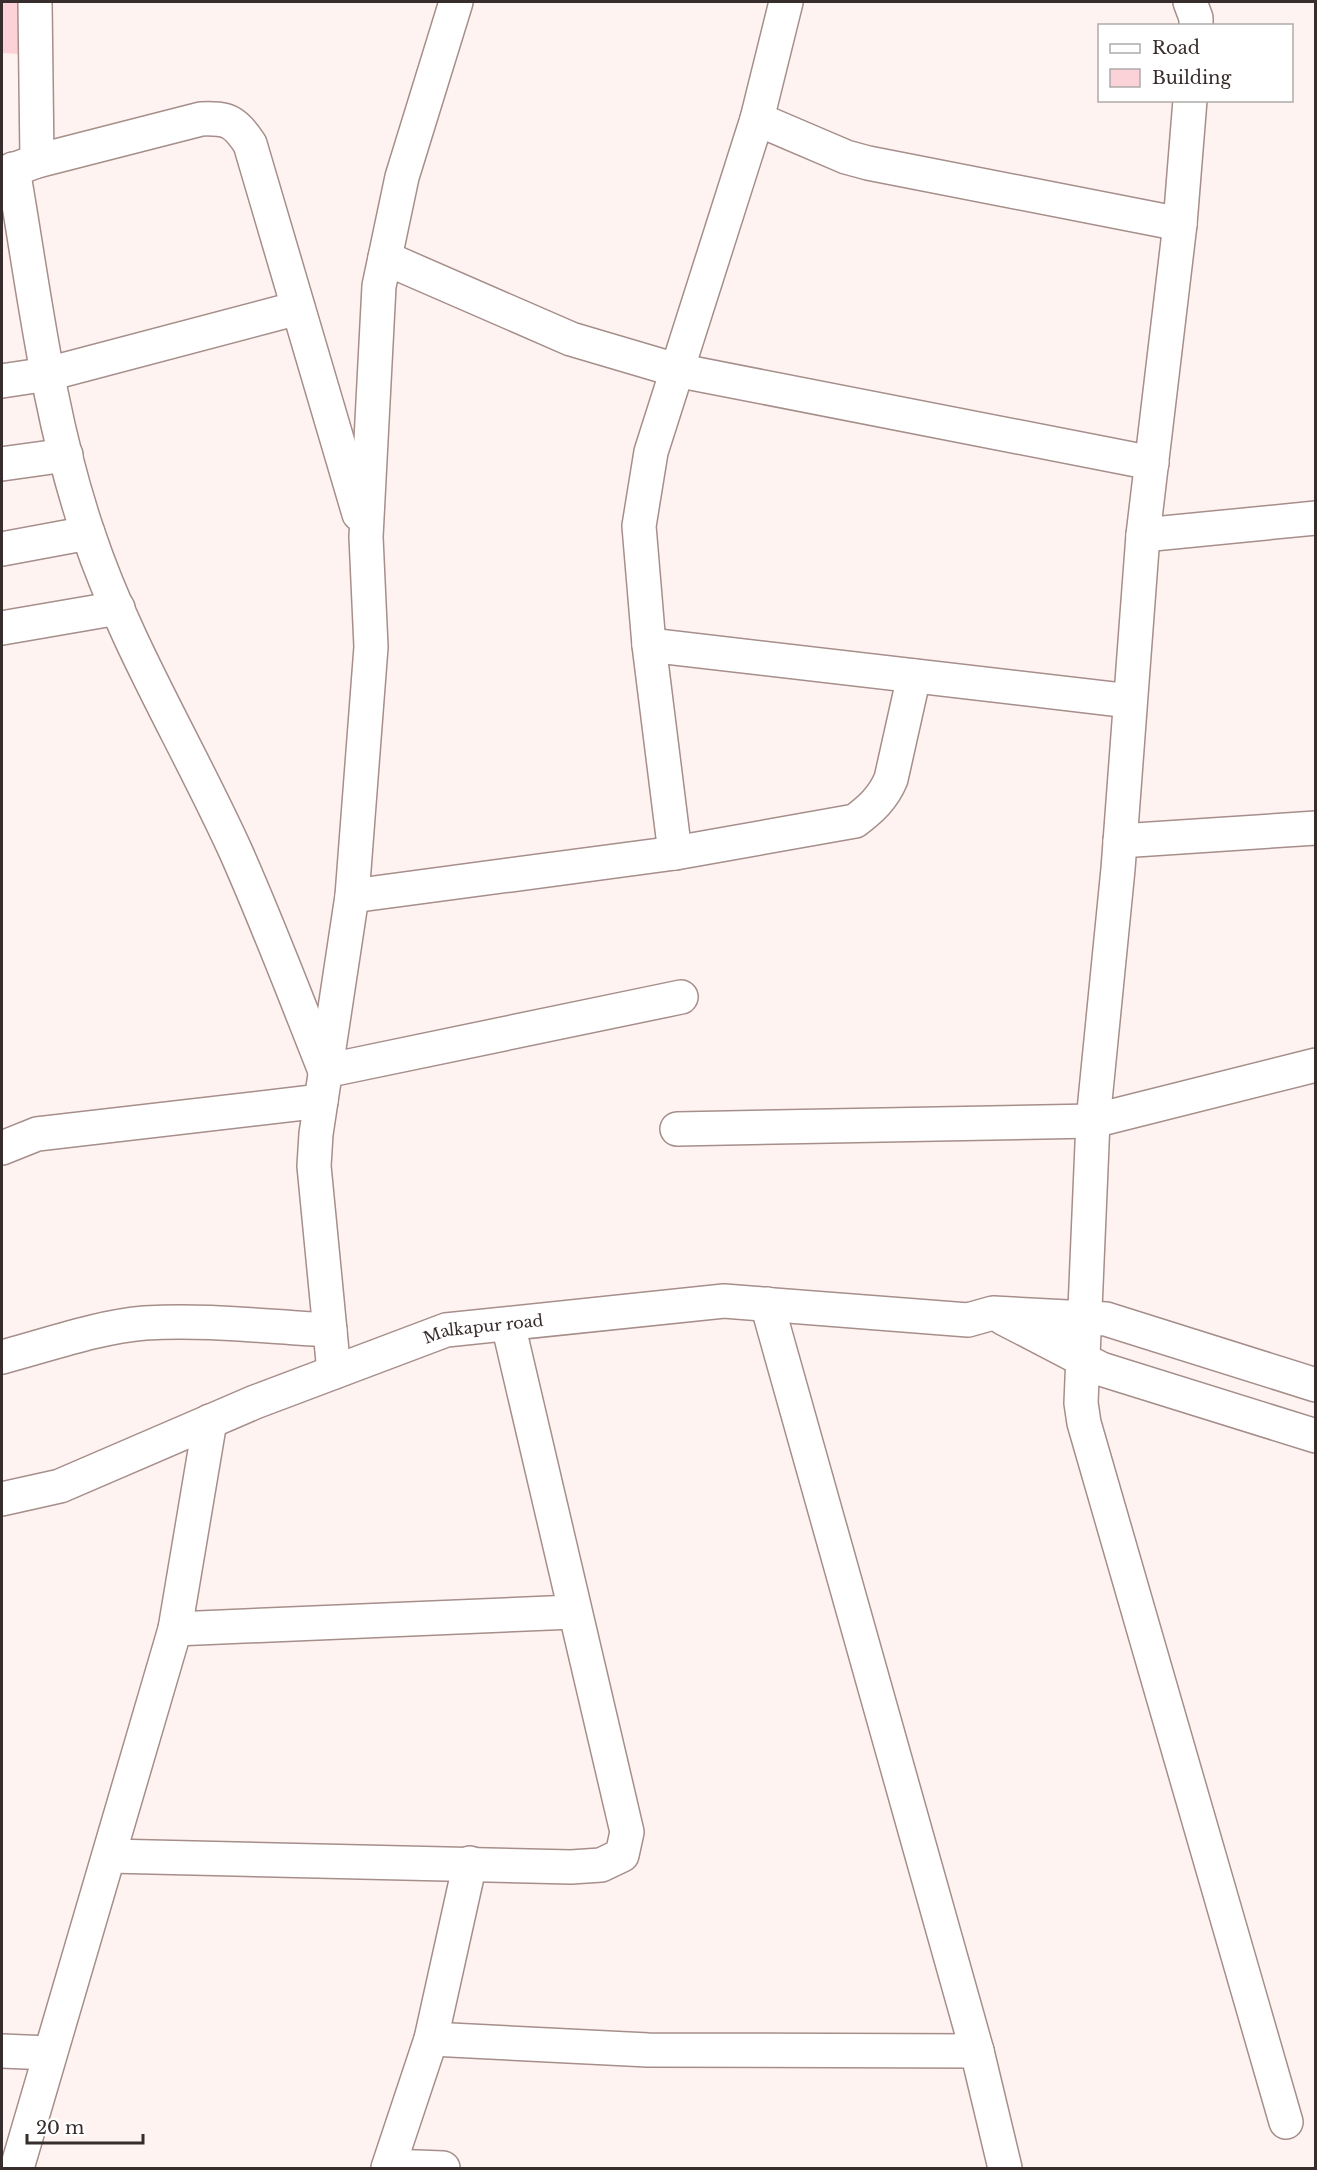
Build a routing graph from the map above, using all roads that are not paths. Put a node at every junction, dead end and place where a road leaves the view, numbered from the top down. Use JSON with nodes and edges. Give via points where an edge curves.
{"nodes":[{"id":1,"x":35,"y":2,"type":"edge"},
{"id":2,"x":456,"y":2,"type":"edge"},
{"id":3,"x":786,"y":2,"type":"edge"},
{"id":4,"x":1190,"y":2,"type":"edge"},
{"id":5,"x":1196,"y":24,"type":"edge"},
{"id":6,"x":1190,"y":102,"type":"edge"},
{"id":7,"x":758,"y":119,"type":"junction"},
{"id":8,"x":17,"y":168,"type":"edge"},
{"id":9,"x":1180,"y":224,"type":"junction"},
{"id":10,"x":385,"y":258,"type":"junction"},
{"id":11,"x":298,"y":308,"type":"junction"},
{"id":12,"x":676,"y":370,"type":"junction"},
{"id":13,"x":48,"y":374,"type":"junction"},
{"id":14,"x":2,"y":381,"type":"edge"},
{"id":15,"x":66,"y":455,"type":"junction"},
{"id":16,"x":1152,"y":463,"type":"junction"},
{"id":17,"x":2,"y":464,"type":"edge"},
{"id":18,"x":1316,"y":518,"type":"edge"},
{"id":19,"x":88,"y":534,"type":"junction"},
{"id":20,"x":1143,"y":535,"type":"junction"},
{"id":21,"x":366,"y":537,"type":"junction"},
{"id":22,"x":2,"y":549,"type":"edge"},
{"id":23,"x":118,"y":608,"type":"junction"},
{"id":24,"x":2,"y":628,"type":"edge"},
{"id":25,"x":649,"y":645,"type":"junction"},
{"id":26,"x":914,"y":676,"type":"junction"},
{"id":27,"x":1130,"y":701,"type":"junction"},
{"id":28,"x":1316,"y":828,"type":"edge"},
{"id":29,"x":1120,"y":841,"type":"junction"},
{"id":30,"x":675,"y":853,"type":"junction"},
{"id":31,"x":352,"y":896,"type":"junction"},
{"id":32,"x":681,"y":997,"type":"dead end"},
{"id":33,"x":1316,"y":1065,"type":"edge"},
{"id":34,"x":323,"y":1086,"type":"junction"},
{"id":35,"x":1093,"y":1121,"type":"junction"},
{"id":36,"x":677,"y":1129,"type":"dead end"},
{"id":37,"x":2,"y":1148,"type":"edge"},
{"id":38,"x":767,"y":1304,"type":"junction"},
{"id":39,"x":993,"y":1313,"type":"junction"},
{"id":40,"x":1086,"y":1318,"type":"junction"},
{"id":41,"x":508,"y":1324,"type":"junction"},
{"id":42,"x":330,"y":1330,"type":"junction"},
{"id":43,"x":2,"y":1357,"type":"edge"},
{"id":44,"x":1082,"y":1361,"type":"junction"},
{"id":45,"x":334,"y":1372,"type":"junction"},
{"id":46,"x":1316,"y":1385,"type":"edge"},
{"id":47,"x":210,"y":1421,"type":"junction"},
{"id":48,"x":1316,"y":1436,"type":"edge"},
{"id":49,"x":2,"y":1499,"type":"edge"},
{"id":50,"x":573,"y":1612,"type":"junction"},
{"id":51,"x":175,"y":1629,"type":"junction"},
{"id":52,"x":110,"y":1856,"type":"junction"},
{"id":53,"x":470,"y":1863,"type":"junction"},
{"id":54,"x":431,"y":2039,"type":"junction"},
{"id":55,"x":2,"y":2051,"type":"edge"},
{"id":56,"x":977,"y":2051,"type":"junction"},
{"id":57,"x":49,"y":2053,"type":"junction"},
{"id":58,"x":1286,"y":2122,"type":"dead end"},
{"id":59,"x":388,"y":2167,"type":"edge"},
{"id":60,"x":17,"y":2169,"type":"edge"},
{"id":61,"x":443,"y":2169,"type":"edge"},
{"id":62,"x":1005,"y":2169,"type":"edge"}],
"edges":[{"from":1,"to":8,"type":"street"},
{"from":2,"to":10,"type":"street","via":[[402,177]]},
{"from":3,"to":7,"type":"street"},
{"from":4,"to":5,"type":"street"},
{"from":6,"to":9,"type":"street"},
{"from":7,"to":9,"type":"street","via":[[868,163]]},
{"from":7,"to":12,"type":"street"},
{"from":8,"to":11,"type":"street","via":[[201,119],[221,118],[238,127],[250,144]]},
{"from":8,"to":13,"type":"street"},
{"from":9,"to":16,"type":"street"},
{"from":10,"to":12,"type":"street","via":[[571,339]]},
{"from":10,"to":21,"type":"street","via":[[379,286]]},
{"from":11,"to":13,"type":"street"},
{"from":11,"to":21,"type":"street"},
{"from":12,"to":16,"type":"street"},
{"from":12,"to":25,"type":"street","via":[[651,452],[639,526]]},
{"from":13,"to":14,"type":"street"},
{"from":13,"to":15,"type":"street"},
{"from":15,"to":17,"type":"street"},
{"from":15,"to":19,"type":"street"},
{"from":16,"to":20,"type":"street"},
{"from":18,"to":20,"type":"street"},
{"from":19,"to":22,"type":"street"},
{"from":19,"to":23,"type":"street"},
{"from":20,"to":27,"type":"street"},
{"from":21,"to":31,"type":"street","via":[[370,648]]},
{"from":23,"to":24,"type":"street"},
{"from":23,"to":34,"type":"street","via":[[236,852]]},
{"from":25,"to":26,"type":"street"},
{"from":25,"to":30,"type":"street"},
{"from":26,"to":27,"type":"street"},
{"from":26,"to":30,"type":"street","via":[[891,779],[869,811],[855,821]]},
{"from":27,"to":29,"type":"street"},
{"from":28,"to":29,"type":"street"},
{"from":29,"to":35,"type":"street"},
{"from":30,"to":31,"type":"street"},
{"from":31,"to":34,"type":"street"},
{"from":32,"to":34,"type":"street"},
{"from":33,"to":35,"type":"street"},
{"from":34,"to":37,"type":"street","via":[[37,1134]]},
{"from":34,"to":42,"type":"street","via":[[314,1167]]},
{"from":35,"to":36,"type":"street"},
{"from":35,"to":40,"type":"street"},
{"from":38,"to":39,"type":"street","name":"Malkapur road","via":[[968,1320]]},
{"from":38,"to":41,"type":"street","name":"Malkapur road","via":[[724,1301]]},
{"from":38,"to":56,"type":"street"},
{"from":39,"to":40,"type":"street","name":"Malkapur road"},
{"from":39,"to":44,"type":"street"},
{"from":40,"to":44,"type":"street"},
{"from":40,"to":46,"type":"street","name":"Malkapur road","via":[[1106,1319]]},
{"from":41,"to":45,"type":"street","name":"Malkapur road","via":[[446,1330]]},
{"from":41,"to":50,"type":"street"},
{"from":42,"to":43,"type":"street","via":[[144,1323]]},
{"from":42,"to":45,"type":"street"},
{"from":44,"to":48,"type":"street"},
{"from":44,"to":58,"type":"street","via":[[1084,1423]]},
{"from":45,"to":47,"type":"street","name":"Malkapur road"},
{"from":47,"to":49,"type":"street","name":"Malkapur road","via":[[60,1486]]},
{"from":47,"to":51,"type":"street"},
{"from":50,"to":51,"type":"street"},
{"from":50,"to":53,"type":"street","via":[[627,1832],[622,1855],[601,1866]]},
{"from":51,"to":52,"type":"street"},
{"from":52,"to":53,"type":"street"},
{"from":52,"to":57,"type":"street"},
{"from":53,"to":54,"type":"street"},
{"from":54,"to":56,"type":"street","via":[[648,2050]]},
{"from":54,"to":59,"type":"street"},
{"from":55,"to":57,"type":"street"},
{"from":56,"to":62,"type":"street"},
{"from":57,"to":60,"type":"street"},
{"from":59,"to":61,"type":"street"}]}
